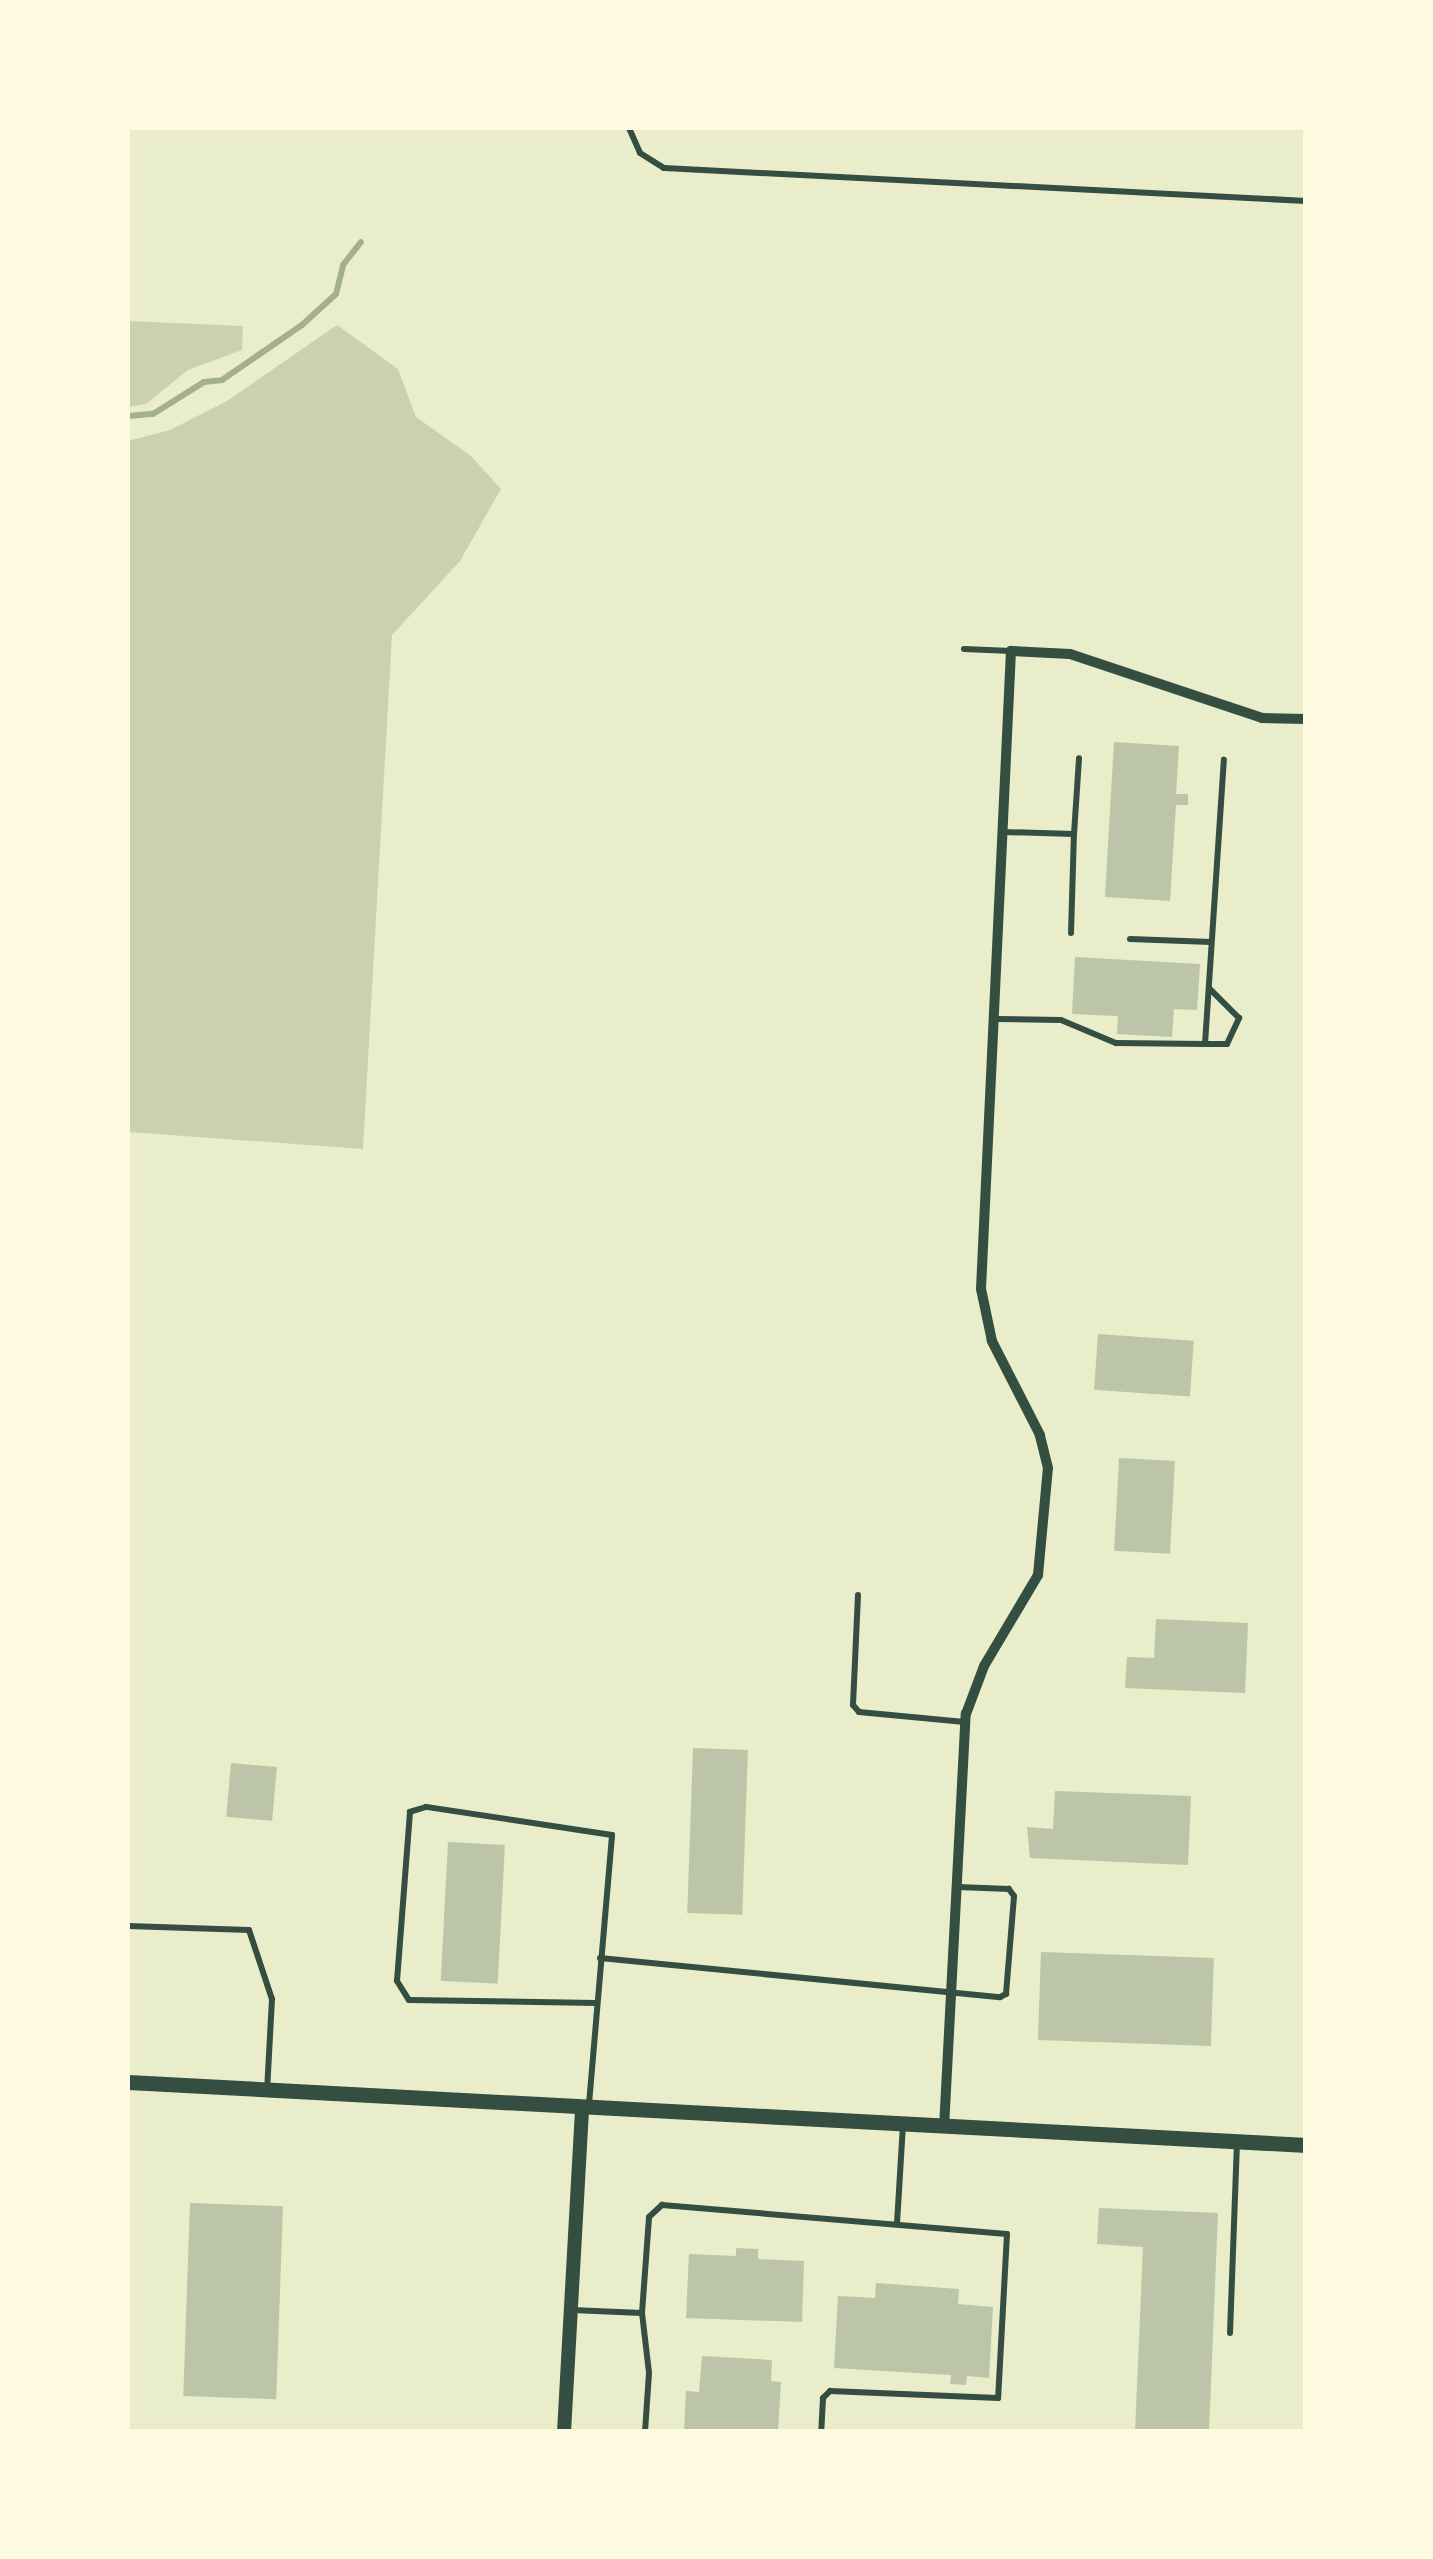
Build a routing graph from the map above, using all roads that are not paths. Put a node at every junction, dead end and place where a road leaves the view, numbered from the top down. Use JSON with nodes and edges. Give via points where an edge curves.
{"nodes":[{"id":1,"x":629,"y":128,"type":"edge"},
{"id":2,"x":1306,"y":200,"type":"edge"},
{"id":3,"x":964,"y":650,"type":"dead end"},
{"id":4,"x":1011,"y":651,"type":"junction"},
{"id":5,"x":1306,"y":718,"type":"edge"},
{"id":6,"x":1079,"y":758,"type":"dead end"},
{"id":7,"x":1224,"y":760,"type":"dead end"},
{"id":8,"x":1002,"y":832,"type":"junction"},
{"id":9,"x":1074,"y":834,"type":"junction"},
{"id":10,"x":1071,"y":933,"type":"dead end"},
{"id":11,"x":1130,"y":939,"type":"dead end"},
{"id":12,"x":1211,"y":942,"type":"junction"},
{"id":13,"x":1209,"y":988,"type":"junction"},
{"id":14,"x":994,"y":1019,"type":"junction"},
{"id":15,"x":1205,"y":1044,"type":"junction"},
{"id":16,"x":858,"y":1595,"type":"dead end"},
{"id":17,"x":966,"y":1722,"type":"junction"},
{"id":18,"x":958,"y":1887,"type":"junction"},
{"id":19,"x":128,"y":1926,"type":"edge"},
{"id":20,"x":600,"y":1958,"type":"junction"},
{"id":21,"x":952,"y":1993,"type":"junction"},
{"id":22,"x":596,"y":2002,"type":"junction"},
{"id":23,"x":128,"y":2082,"type":"edge"},
{"id":24,"x":266,"y":2091,"type":"junction"},
{"id":25,"x":585,"y":2110,"type":"junction"},
{"id":26,"x":903,"y":2126,"type":"junction"},
{"id":27,"x":944,"y":2128,"type":"junction"},
{"id":28,"x":1237,"y":2142,"type":"junction"},
{"id":29,"x":1306,"y":2146,"type":"edge"},
{"id":30,"x":897,"y":2223,"type":"junction"},
{"id":31,"x":571,"y":2310,"type":"junction"},
{"id":32,"x":642,"y":2313,"type":"junction"},
{"id":33,"x":1230,"y":2333,"type":"dead end"},
{"id":34,"x":564,"y":2432,"type":"edge"},
{"id":35,"x":645,"y":2432,"type":"edge"},
{"id":36,"x":821,"y":2432,"type":"edge"}],
"edges":[{"from":1,"to":2,"type":"lane","via":[[640,153],[664,168]]},
{"from":3,"to":4,"type":"lane"},
{"from":4,"to":5,"type":"street","via":[[1070,654],[1262,718]]},
{"from":4,"to":8,"type":"street"},
{"from":6,"to":9,"type":"lane"},
{"from":7,"to":12,"type":"lane"},
{"from":8,"to":9,"type":"lane"},
{"from":8,"to":14,"type":"street"},
{"from":9,"to":10,"type":"lane"},
{"from":11,"to":12,"type":"lane"},
{"from":12,"to":13,"type":"lane"},
{"from":13,"to":15,"type":"lane"},
{"from":13,"to":15,"type":"lane","via":[[1239,1018],[1227,1044]]},
{"from":14,"to":15,"type":"lane","via":[[1060,1020],[1116,1042]]},
{"from":14,"to":17,"type":"street","via":[[980,1289],[992,1341],[1040,1435],[1048,1468],[1038,1575],[984,1666]]},
{"from":16,"to":17,"type":"lane","via":[[853,1704],[859,1712]]},
{"from":17,"to":18,"type":"street"},
{"from":18,"to":21,"type":"street"},
{"from":18,"to":21,"type":"lane","via":[[1009,1890],[1014,1896],[1006,1994]]},
{"from":19,"to":24,"type":"lane","via":[[249,1930],[272,1999]]},
{"from":20,"to":21,"type":"lane"},
{"from":20,"to":22,"type":"lane"},
{"from":20,"to":22,"type":"lane","via":[[612,1835],[426,1806],[410,1812],[397,1982],[409,2000]]},
{"from":21,"to":27,"type":"street"},
{"from":22,"to":25,"type":"lane"},
{"from":23,"to":24,"type":"main road"},
{"from":24,"to":25,"type":"main road"},
{"from":25,"to":26,"type":"main road"},
{"from":25,"to":31,"type":"street"},
{"from":26,"to":27,"type":"main road"},
{"from":26,"to":30,"type":"lane"},
{"from":27,"to":28,"type":"main road"},
{"from":28,"to":29,"type":"main road"},
{"from":28,"to":33,"type":"lane"},
{"from":30,"to":32,"type":"lane","via":[[662,2205],[649,2217]]},
{"from":30,"to":36,"type":"lane","via":[[1004,2232],[1009,2238],[1000,2394],[994,2400],[830,2391],[823,2398]]},
{"from":31,"to":32,"type":"lane"},
{"from":31,"to":34,"type":"street"},
{"from":32,"to":35,"type":"lane","via":[[649,2373]]}]}
